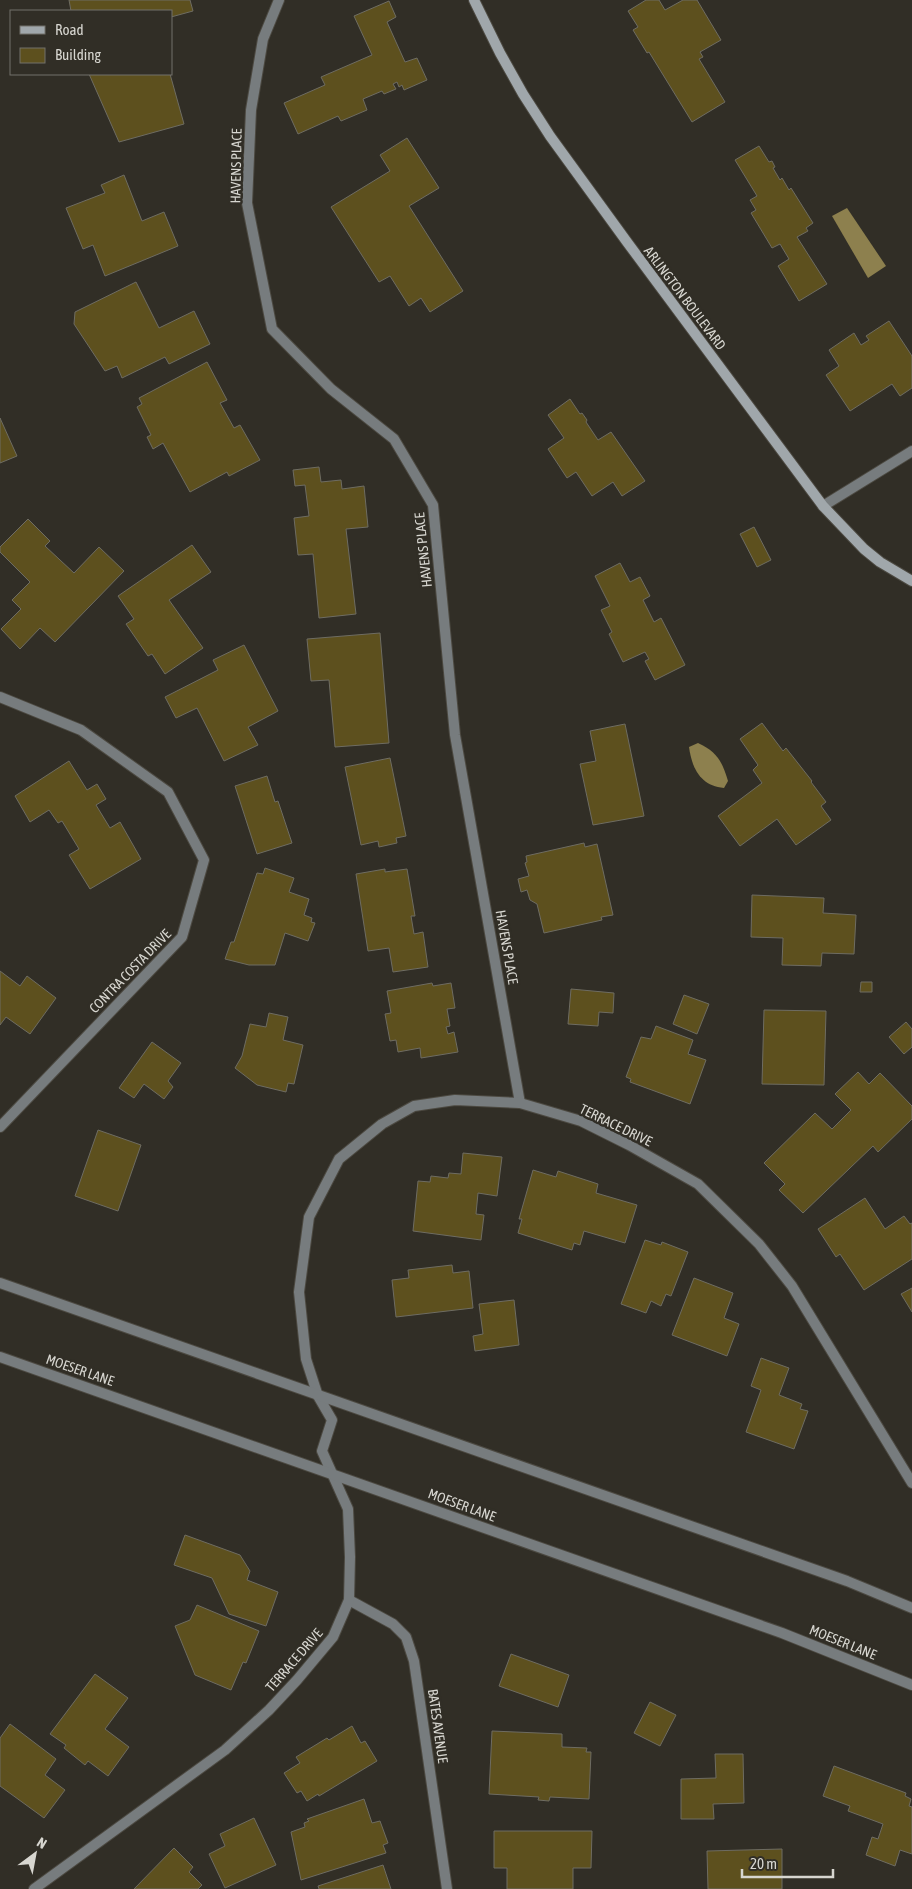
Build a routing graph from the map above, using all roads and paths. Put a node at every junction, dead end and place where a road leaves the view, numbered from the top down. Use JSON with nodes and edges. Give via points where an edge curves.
{"nodes":[{"id":1,"x":280,"y":0,"type":"edge"},
{"id":2,"x":474,"y":0,"type":"edge"},
{"id":3,"x":912,"y":451,"type":"edge"},
{"id":4,"x":823,"y":506,"type":"junction"},
{"id":5,"x":912,"y":581,"type":"edge"},
{"id":6,"x":0,"y":697,"type":"edge"},
{"id":7,"x":520,"y":1103,"type":"junction"},
{"id":8,"x":0,"y":1127,"type":"edge"},
{"id":9,"x":0,"y":1283,"type":"edge"},
{"id":10,"x":0,"y":1357,"type":"edge"},
{"id":11,"x":318,"y":1396,"type":"junction"},
{"id":12,"x":332,"y":1473,"type":"junction"},
{"id":13,"x":912,"y":1483,"type":"edge"},
{"id":14,"x":349,"y":1600,"type":"junction"},
{"id":15,"x":912,"y":1608,"type":"edge"},
{"id":16,"x":912,"y":1685,"type":"edge"},
{"id":17,"x":34,"y":1889,"type":"edge"},
{"id":18,"x":447,"y":1889,"type":"edge"}],
"edges":[{"from":1,"to":7,"type":"street","name":"HAVENS PLACE","via":[[263,39],[251,110],[247,203],[272,329],[331,389],[394,439],[433,505],[455,736]]},
{"from":2,"to":4,"type":"main road","name":"ARLINGTON BOULEVARD","via":[[509,69],[550,136]]},
{"from":3,"to":4,"type":"street"},
{"from":4,"to":5,"type":"main road","name":"ARLINGTON BOULEVARD","via":[[864,549]]},
{"from":6,"to":8,"type":"street","name":"CONTRA COSTA DRIVE","via":[[81,730],[168,792],[204,860],[182,937]]},
{"from":7,"to":11,"type":"street","name":"TERRACE DRIVE","via":[[455,1100],[414,1106],[382,1124],[339,1159],[309,1217],[299,1292],[306,1358]]},
{"from":7,"to":13,"type":"street","name":"TERRACE DRIVE","via":[[581,1121],[705,1190],[759,1244],[792,1286]]},
{"from":9,"to":11,"type":"street"},
{"from":10,"to":12,"type":"street","name":"MOESER LANE"},
{"from":11,"to":12,"type":"street","name":"TERRACE DRIVE","via":[[332,1420],[322,1451]]},
{"from":11,"to":15,"type":"street","via":[[847,1581]]},
{"from":12,"to":14,"type":"street","name":"TERRACE DRIVE","via":[[348,1509]]},
{"from":12,"to":16,"type":"street","name":"MOESER LANE","via":[[782,1632]]},
{"from":14,"to":17,"type":"street","name":"TERRACE DRIVE","via":[[333,1637],[269,1710],[225,1750]]},
{"from":14,"to":18,"type":"street","name":"BATES AVENUE","via":[[393,1624],[406,1637],[414,1661]]}]}
